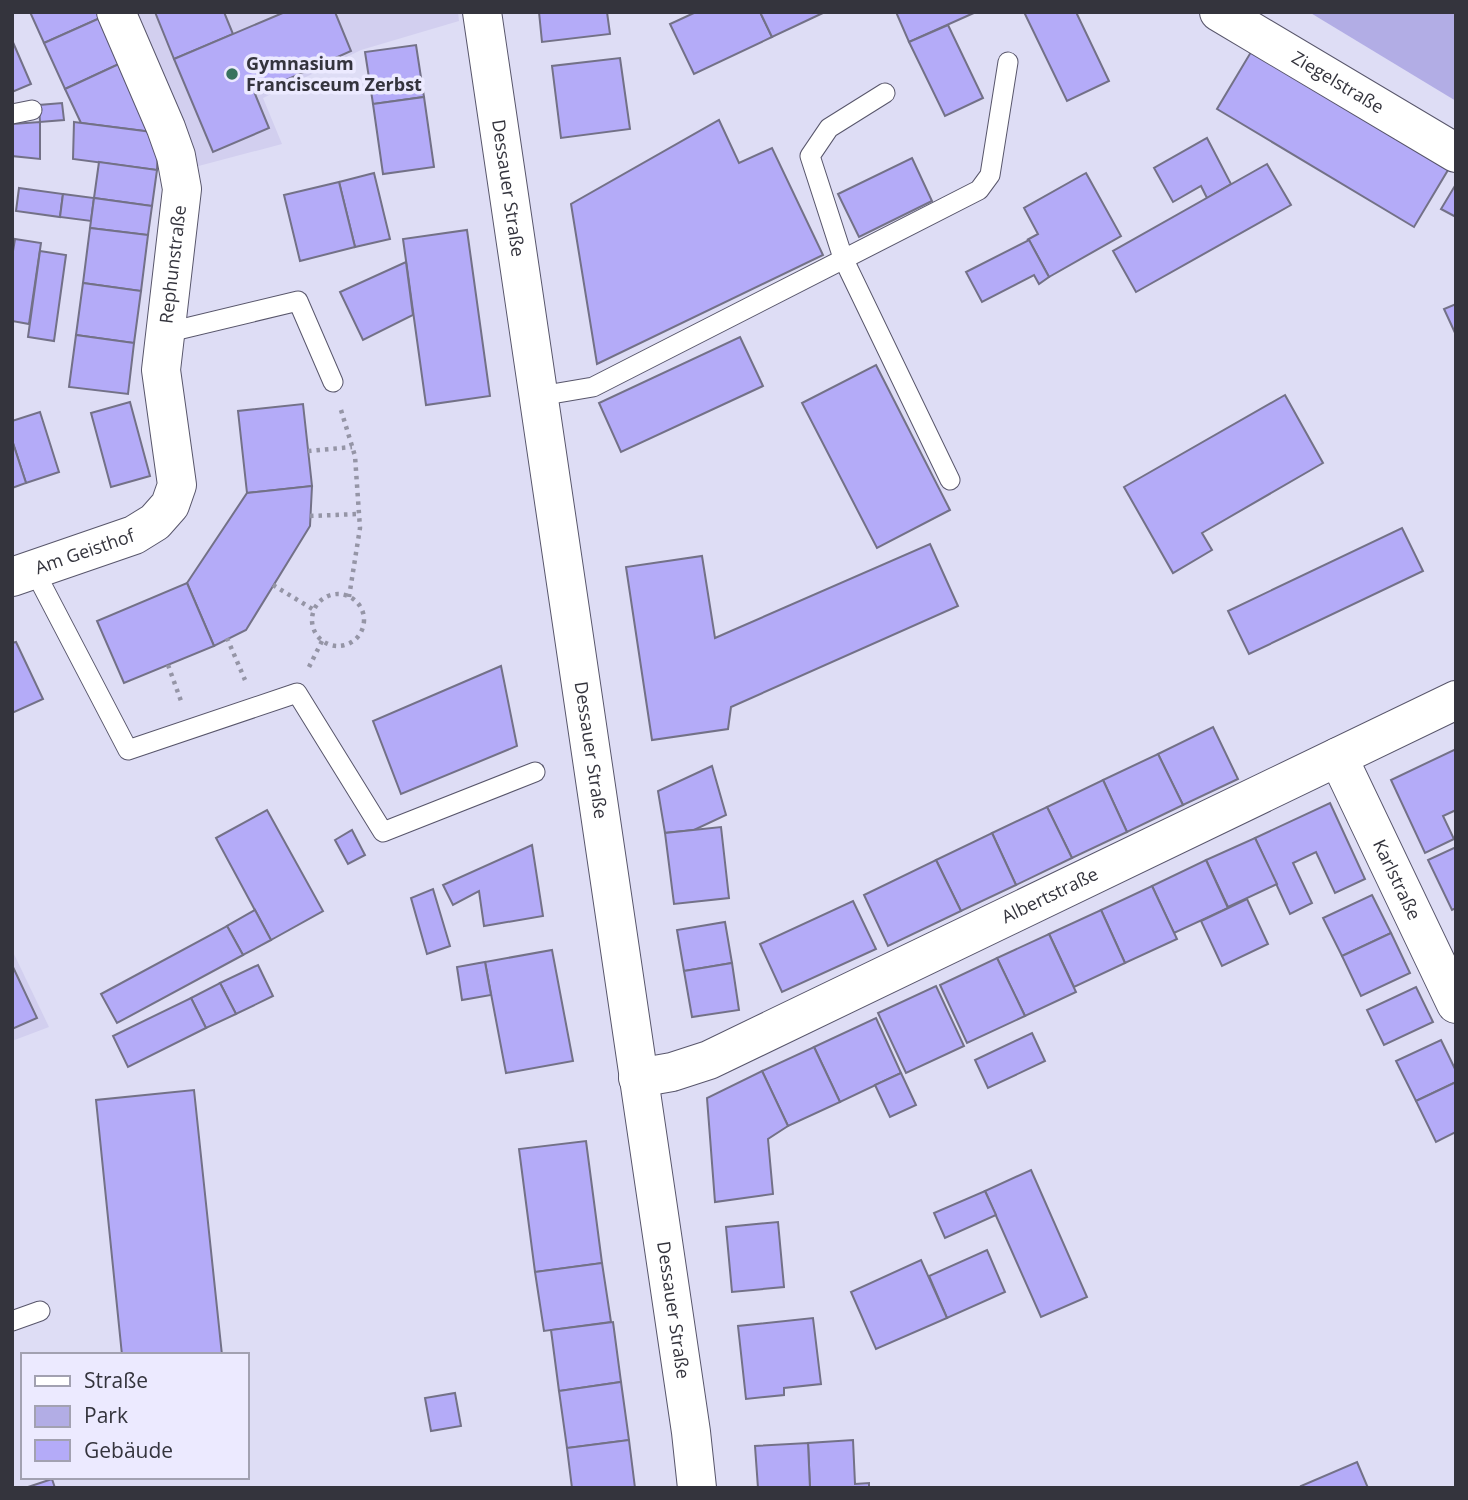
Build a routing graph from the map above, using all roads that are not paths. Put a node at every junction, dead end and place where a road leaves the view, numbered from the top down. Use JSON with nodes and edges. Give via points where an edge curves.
{"nodes":[{"id":1,"x":116,"y":12,"type":"edge"},
{"id":2,"x":482,"y":12,"type":"edge"},
{"id":3,"x":1219,"y":12,"type":"edge"},
{"id":4,"x":1008,"y":62,"type":"dead end"},
{"id":5,"x":885,"y":93,"type":"dead end"},
{"id":6,"x":1456,"y":153,"type":"edge"},
{"id":7,"x":844,"y":258,"type":"junction"},
{"id":8,"x":165,"y":333,"type":"junction"},
{"id":9,"x":333,"y":382,"type":"road end"},
{"id":10,"x":540,"y":396,"type":"junction"},
{"id":11,"x":950,"y":480,"type":"dead end"},
{"id":12,"x":155,"y":522,"type":"joint"},
{"id":13,"x":23,"y":574,"type":"edge"},
{"id":14,"x":1456,"y":700,"type":"edge"},
{"id":15,"x":1338,"y":757,"type":"junction"},
{"id":16,"x":535,"y":772,"type":"dead end"},
{"id":17,"x":1456,"y":1004,"type":"edge"},
{"id":18,"x":638,"y":1078,"type":"junction"},
{"id":19,"x":40,"y":1311,"type":"dead end"},
{"id":20,"x":12,"y":1321,"type":"edge"},
{"id":21,"x":697,"y":1488,"type":"edge"}],
"edges":[{"from":1,"to":8,"type":"street","name":"Rephunstraße","via":[[166,128],[182,189]]},
{"from":2,"to":10,"type":"street","name":"Dessauer Straße"},
{"from":3,"to":6,"type":"street","name":"Ziegelstraße"},
{"from":4,"to":7,"type":"lane","via":[[990,175],[979,190]]},
{"from":5,"to":7,"type":"lane","via":[[829,128],[810,156]]},
{"from":7,"to":10,"type":"lane","via":[[593,387]]},
{"from":7,"to":11,"type":"lane"},
{"from":8,"to":9,"type":"lane","via":[[298,301]]},
{"from":8,"to":12,"type":"street","name":"Rephunstraße","via":[[161,370],[177,485],[170,505]]},
{"from":10,"to":18,"type":"street","name":"Dessauer Straße"},
{"from":12,"to":13,"type":"street","name":"Am Geisthof","via":[[134,535]]},
{"from":13,"to":16,"type":"lane","via":[[128,750],[297,693],[383,832]]},
{"from":14,"to":15,"type":"street","name":"Albertstraße"},
{"from":15,"to":17,"type":"street","name":"Karlstraße"},
{"from":15,"to":18,"type":"street","name":"Albertstraße","via":[[709,1060]]},
{"from":18,"to":21,"type":"street","name":"Dessauer Straße"},
{"from":19,"to":20,"type":"lane"}]}
